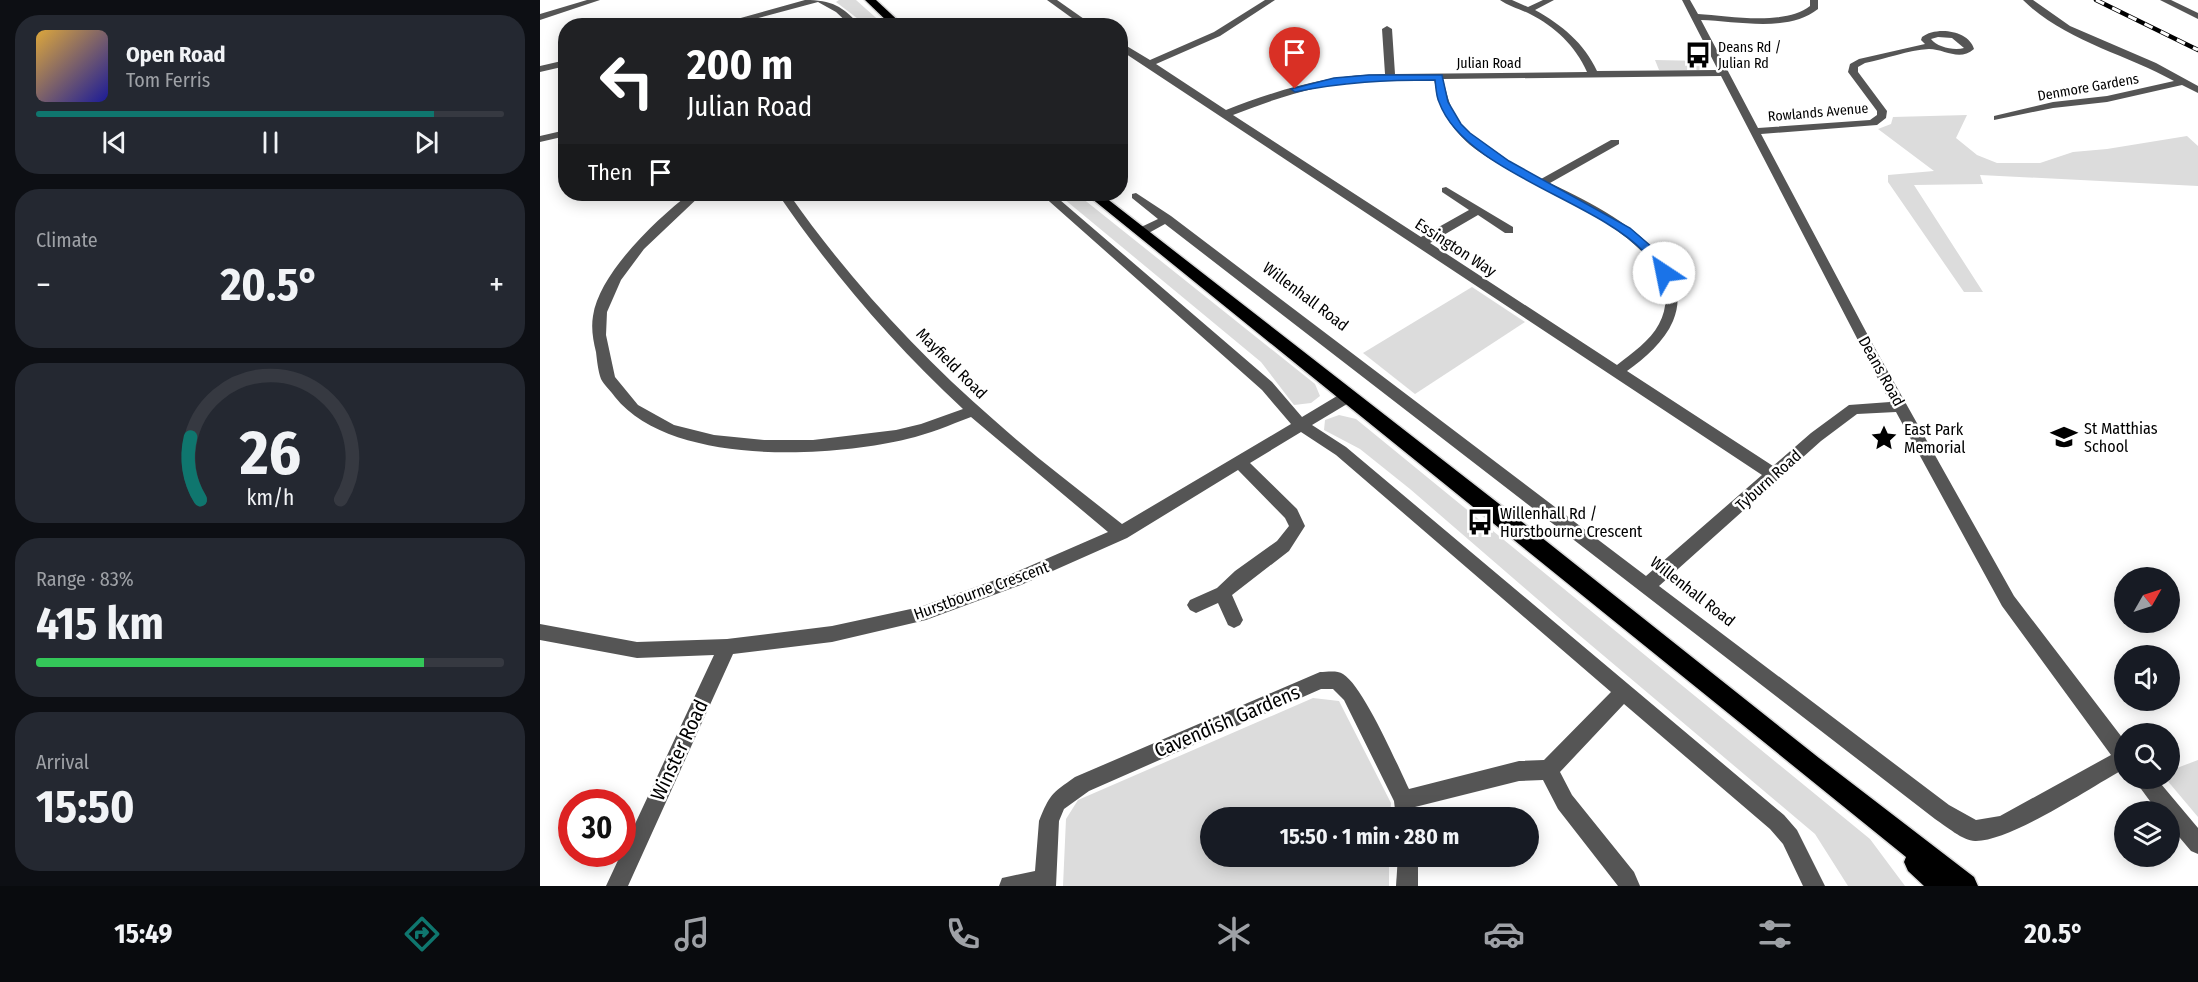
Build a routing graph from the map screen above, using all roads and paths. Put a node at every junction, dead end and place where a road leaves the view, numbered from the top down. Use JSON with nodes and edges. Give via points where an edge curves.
{"nodes":[{"id":1,"x":596,"y":0,"type":"edge"},
{"id":2,"x":814,"y":0,"type":"edge"},
{"id":3,"x":821,"y":0,"type":"edge"},
{"id":4,"x":870,"y":0,"type":"edge"},
{"id":5,"x":1051,"y":0,"type":"edge"},
{"id":6,"x":1271,"y":0,"type":"edge"},
{"id":7,"x":1504,"y":0,"type":"edge"},
{"id":8,"x":1550,"y":0,"type":"edge"},
{"id":9,"x":1686,"y":0,"type":"edge"},
{"id":10,"x":1814,"y":0,"type":"edge"},
{"id":11,"x":2027,"y":0,"type":"edge"},
{"id":12,"x":2164,"y":0,"type":"edge"},
{"id":13,"x":1528,"y":10,"type":"junction"},
{"id":14,"x":1696,"y":16,"type":"junction"},
{"id":15,"x":2198,"y":16,"type":"edge"},
{"id":16,"x":540,"y":17,"type":"edge"},
{"id":17,"x":746,"y":18,"type":"edge"},
{"id":18,"x":848,"y":18,"type":"edge"},
{"id":19,"x":890,"y":18,"type":"edge"},
{"id":20,"x":1078,"y":18,"type":"edge"},
{"id":21,"x":1387,"y":29,"type":"dead end"},
{"id":22,"x":1932,"y":46,"type":"dead end"},
{"id":23,"x":1128,"y":50,"type":"edge"},
{"id":24,"x":1149,"y":64,"type":"junction"},
{"id":25,"x":558,"y":65,"type":"edge"},
{"id":26,"x":540,"y":69,"type":"edge"},
{"id":27,"x":1723,"y":73,"type":"junction"},
{"id":28,"x":1594,"y":76,"type":"junction"},
{"id":29,"x":1390,"y":77,"type":"junction"},
{"id":30,"x":1438,"y":77,"type":"junction"},
{"id":31,"x":2182,"y":82,"type":"junction"},
{"id":32,"x":2198,"y":90,"type":"edge"},
{"id":33,"x":1225,"y":114,"type":"junction"},
{"id":34,"x":2016,"y":114,"type":"junction"},
{"id":35,"x":1998,"y":118,"type":"dead end"},
{"id":36,"x":2030,"y":122,"type":"dead end"},
{"id":37,"x":1755,"y":131,"type":"junction"},
{"id":38,"x":558,"y":134,"type":"edge"},
{"id":39,"x":540,"y":140,"type":"edge"},
{"id":40,"x":1615,"y":142,"type":"dead end"},
{"id":41,"x":1542,"y":183,"type":"junction"},
{"id":42,"x":1446,"y":190,"type":"dead end"},
{"id":43,"x":1136,"y":196,"type":"dead end"},
{"id":44,"x":686,"y":201,"type":"edge"},
{"id":45,"x":789,"y":201,"type":"edge"},
{"id":46,"x":1055,"y":201,"type":"edge"},
{"id":47,"x":1102,"y":201,"type":"edge"},
{"id":48,"x":1478,"y":210,"type":"junction"},
{"id":49,"x":1167,"y":219,"type":"junction"},
{"id":50,"x":1509,"y":230,"type":"dead end"},
{"id":51,"x":1141,"y":232,"type":"junction"},
{"id":52,"x":1420,"y":243,"type":"junction"},
{"id":53,"x":1618,"y":371,"type":"junction"},
{"id":54,"x":1347,"y":397,"type":"junction"},
{"id":55,"x":1901,"y":406,"type":"junction"},
{"id":56,"x":974,"y":411,"type":"junction"},
{"id":57,"x":1300,"y":424,"type":"junction"},
{"id":58,"x":1239,"y":460,"type":"junction"},
{"id":59,"x":1774,"y":475,"type":"junction"},
{"id":60,"x":1121,"y":533,"type":"junction"},
{"id":61,"x":1648,"y":585,"type":"junction"},
{"id":62,"x":1222,"y":593,"type":"junction"},
{"id":63,"x":1196,"y":605,"type":"dead end"},
{"id":64,"x":1234,"y":620,"type":"dead end"},
{"id":65,"x":540,"y":632,"type":"edge"},
{"id":66,"x":727,"y":647,"type":"junction"},
{"id":67,"x":1624,"y":691,"type":"junction"},
{"id":68,"x":2114,"y":744,"type":"edge"},
{"id":69,"x":2114,"y":763,"type":"edge"},
{"id":70,"x":1548,"y":770,"type":"junction"},
{"id":71,"x":2152,"y":789,"type":"edge"},
{"id":72,"x":1404,"y":807,"type":"edge"},
{"id":73,"x":1411,"y":807,"type":"edge"},
{"id":74,"x":1869,"y":814,"type":"junction"},
{"id":75,"x":2198,"y":844,"type":"edge"},
{"id":76,"x":1408,"y":867,"type":"edge"},
{"id":77,"x":1045,"y":883,"type":"edge"},
{"id":78,"x":617,"y":886,"type":"edge"},
{"id":79,"x":1010,"y":886,"type":"edge"},
{"id":80,"x":1407,"y":886,"type":"edge"},
{"id":81,"x":1629,"y":886,"type":"edge"},
{"id":82,"x":1814,"y":886,"type":"edge"},
{"id":83,"x":1942,"y":886,"type":"edge"},
{"id":84,"x":1965,"y":886,"type":"edge"}],
"edges":[{"from":1,"to":16,"type":"street"},
{"from":2,"to":17,"type":"street"},
{"from":3,"to":18,"type":"street"},
{"from":4,"to":19,"type":"highway"},
{"from":5,"to":20,"type":"street"},
{"from":6,"to":24,"type":"street","via":[[1217,34]]},
{"from":7,"to":13,"type":"street"},
{"from":8,"to":13,"type":"street"},
{"from":9,"to":14,"type":"street","name":"Deans Road"},
{"from":10,"to":14,"type":"street","via":[[1812,12],[1790,19]]},
{"from":11,"to":31,"type":"street","name":"Denmore Gardens","via":[[2077,33]]},
{"from":12,"to":15,"type":"street"},
{"from":13,"to":28,"type":"street","via":[[1572,39]]},
{"from":14,"to":27,"type":"street","name":"Deans Road"},
{"from":21,"to":29,"type":"street"},
{"from":22,"to":37,"type":"street","name":"Rowlands Avenue","via":[[1853,66],[1852,72],[1882,111],[1873,123]]},
{"from":23,"to":24,"type":"street","name":"Essington Way"},
{"from":24,"to":33,"type":"street","name":"Essington Way"},
{"from":25,"to":26,"type":"street"},
{"from":27,"to":28,"type":"street","name":"Julian Road"},
{"from":27,"to":37,"type":"street","name":"Deans Road"},
{"from":28,"to":30,"type":"street","name":"Julian Road"},
{"from":29,"to":30,"type":"street","name":"Julian Road"},
{"from":29,"to":33,"type":"street","name":"Julian Road","via":[[1314,84],[1263,98]]},
{"from":30,"to":41,"type":"street","via":[[1443,102],[1457,126],[1489,153]]},
{"from":31,"to":32,"type":"street","name":"Denmore Gardens"},
{"from":31,"to":34,"type":"street","name":"Denmore Gardens"},
{"from":33,"to":52,"type":"street","name":"Essington Way"},
{"from":34,"to":35,"type":"street","name":"Denmore Gardens"},
{"from":34,"to":36,"type":"street"},
{"from":37,"to":55,"type":"street","name":"Deans Road"},
{"from":38,"to":39,"type":"street"},
{"from":40,"to":41,"type":"street"},
{"from":41,"to":53,"type":"street","via":[[1639,240],[1664,273],[1670,300],[1667,322],[1651,343]]},
{"from":42,"to":48,"type":"street"},
{"from":43,"to":49,"type":"street","name":"Willenhall Road"},
{"from":44,"to":56,"type":"street","via":[[655,230],[615,279],[599,315],[604,367],[619,396],[639,414],[662,426],[708,440],[777,447],[899,436]]},
{"from":45,"to":56,"type":"street","name":"Mayfield Road","via":[[841,272],[886,324]]},
{"from":46,"to":57,"type":"street","via":[[1266,386]]},
{"from":47,"to":51,"type":"highway"},
{"from":48,"to":50,"type":"street"},
{"from":48,"to":52,"type":"street"},
{"from":49,"to":51,"type":"street"},
{"from":49,"to":61,"type":"street","name":"Willenhall Road"},
{"from":51,"to":54,"type":"highway"},
{"from":52,"to":53,"type":"street","name":"Essington Way"},
{"from":53,"to":59,"type":"street","name":"Essington Way"},
{"from":54,"to":57,"type":"street","name":"Hurstbourne Crescent"},
{"from":54,"to":74,"type":"highway"},
{"from":55,"to":59,"type":"street","name":"Tyburn Road","via":[[1854,409]]},
{"from":55,"to":68,"type":"street","name":"Deans Road","via":[[2008,601]]},
{"from":56,"to":60,"type":"street","name":"Mayfield Road"},
{"from":57,"to":58,"type":"street","name":"Hurstbourne Crescent"},
{"from":57,"to":67,"type":"street","via":[[1341,452]]},
{"from":58,"to":60,"type":"street","name":"Hurstbourne Crescent"},
{"from":58,"to":62,"type":"street","via":[[1291,513],[1297,526],[1294,536],[1282,547],[1242,573]]},
{"from":59,"to":61,"type":"street","name":"Tyburn Road"},
{"from":60,"to":66,"type":"street","name":"Hurstbourne Crescent","via":[[1015,580],[920,615],[832,634]]},
{"from":61,"to":69,"type":"street","name":"Willenhall Road","via":[[1942,812],[1974,831],[2003,826]]},
{"from":62,"to":63,"type":"street"},
{"from":62,"to":64,"type":"street"},
{"from":65,"to":66,"type":"street","name":"Hurstbourne Crescent","via":[[637,650]]},
{"from":66,"to":78,"type":"street","name":"Winster Road"},
{"from":67,"to":70,"type":"street"},
{"from":67,"to":82,"type":"street","via":[[1777,822],[1790,837]]},
{"from":70,"to":73,"type":"street","via":[[1519,771]]},
{"from":70,"to":81,"type":"street","via":[[1565,802]]},
{"from":71,"to":75,"type":"street"},
{"from":72,"to":77,"type":"street","name":"Cavendish Gardens","via":[[1351,694],[1337,680],[1320,681],[1082,784],[1057,802],[1049,821]]},
{"from":74,"to":83,"type":"highway"},
{"from":74,"to":84,"type":"highway"},
{"from":76,"to":80,"type":"street"},
{"from":77,"to":79,"type":"street"}]}
